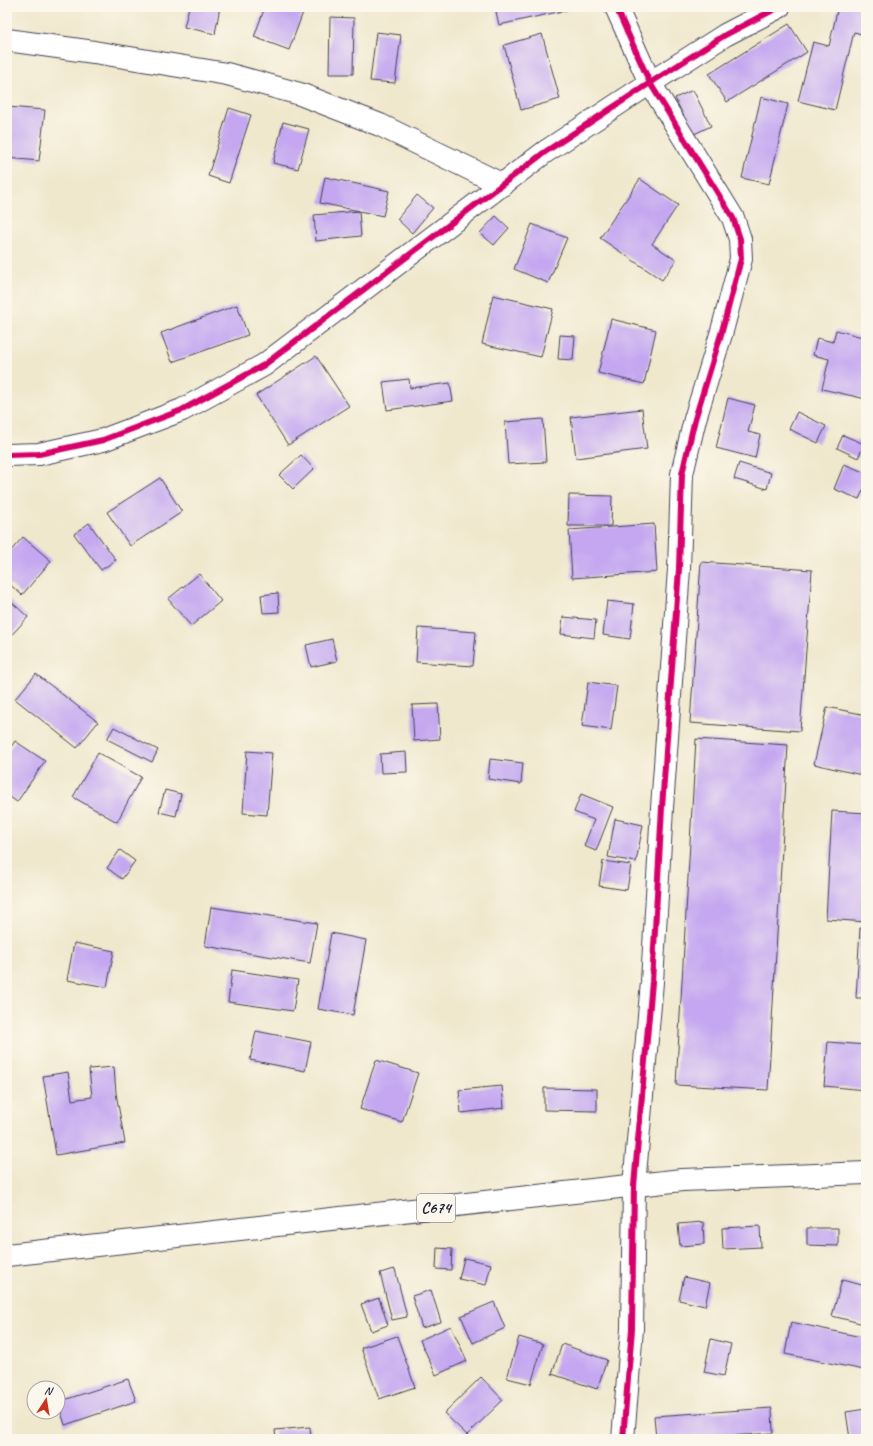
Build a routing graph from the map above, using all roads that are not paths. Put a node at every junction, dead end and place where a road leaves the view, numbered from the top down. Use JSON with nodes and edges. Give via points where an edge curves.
{"nodes":[{"id":1,"x":616,"y":7,"type":"edge"},
{"id":2,"x":779,"y":7,"type":"edge"},
{"id":3,"x":7,"y":40,"type":"edge"},
{"id":4,"x":650,"y":83,"type":"junction"},
{"id":5,"x":503,"y":184,"type":"junction"},
{"id":6,"x":7,"y":455,"type":"edge"},
{"id":7,"x":866,"y":1173,"type":"edge"},
{"id":8,"x":634,"y":1186,"type":"junction"},
{"id":9,"x":7,"y":1255,"type":"edge"},
{"id":10,"x":623,"y":1439,"type":"edge"}],
"edges":[{"from":1,"to":4,"type":"street"},
{"from":2,"to":4,"type":"street","via":[[725,35]]},
{"from":3,"to":5,"type":"street","via":[[227,74],[292,92],[380,125]]},
{"from":4,"to":5,"type":"street","via":[[546,152]]},
{"from":4,"to":8,"type":"street","via":[[733,218],[740,239],[741,259],[695,419],[682,474],[679,569],[652,982]]},
{"from":5,"to":6,"type":"street","via":[[264,365],[182,410],[103,440],[39,454]]},
{"from":7,"to":8,"type":"street","number":"C674","via":[[682,1180]]},
{"from":8,"to":9,"type":"street","number":"C674"},
{"from":8,"to":10,"type":"street","via":[[632,1329]]}]}
